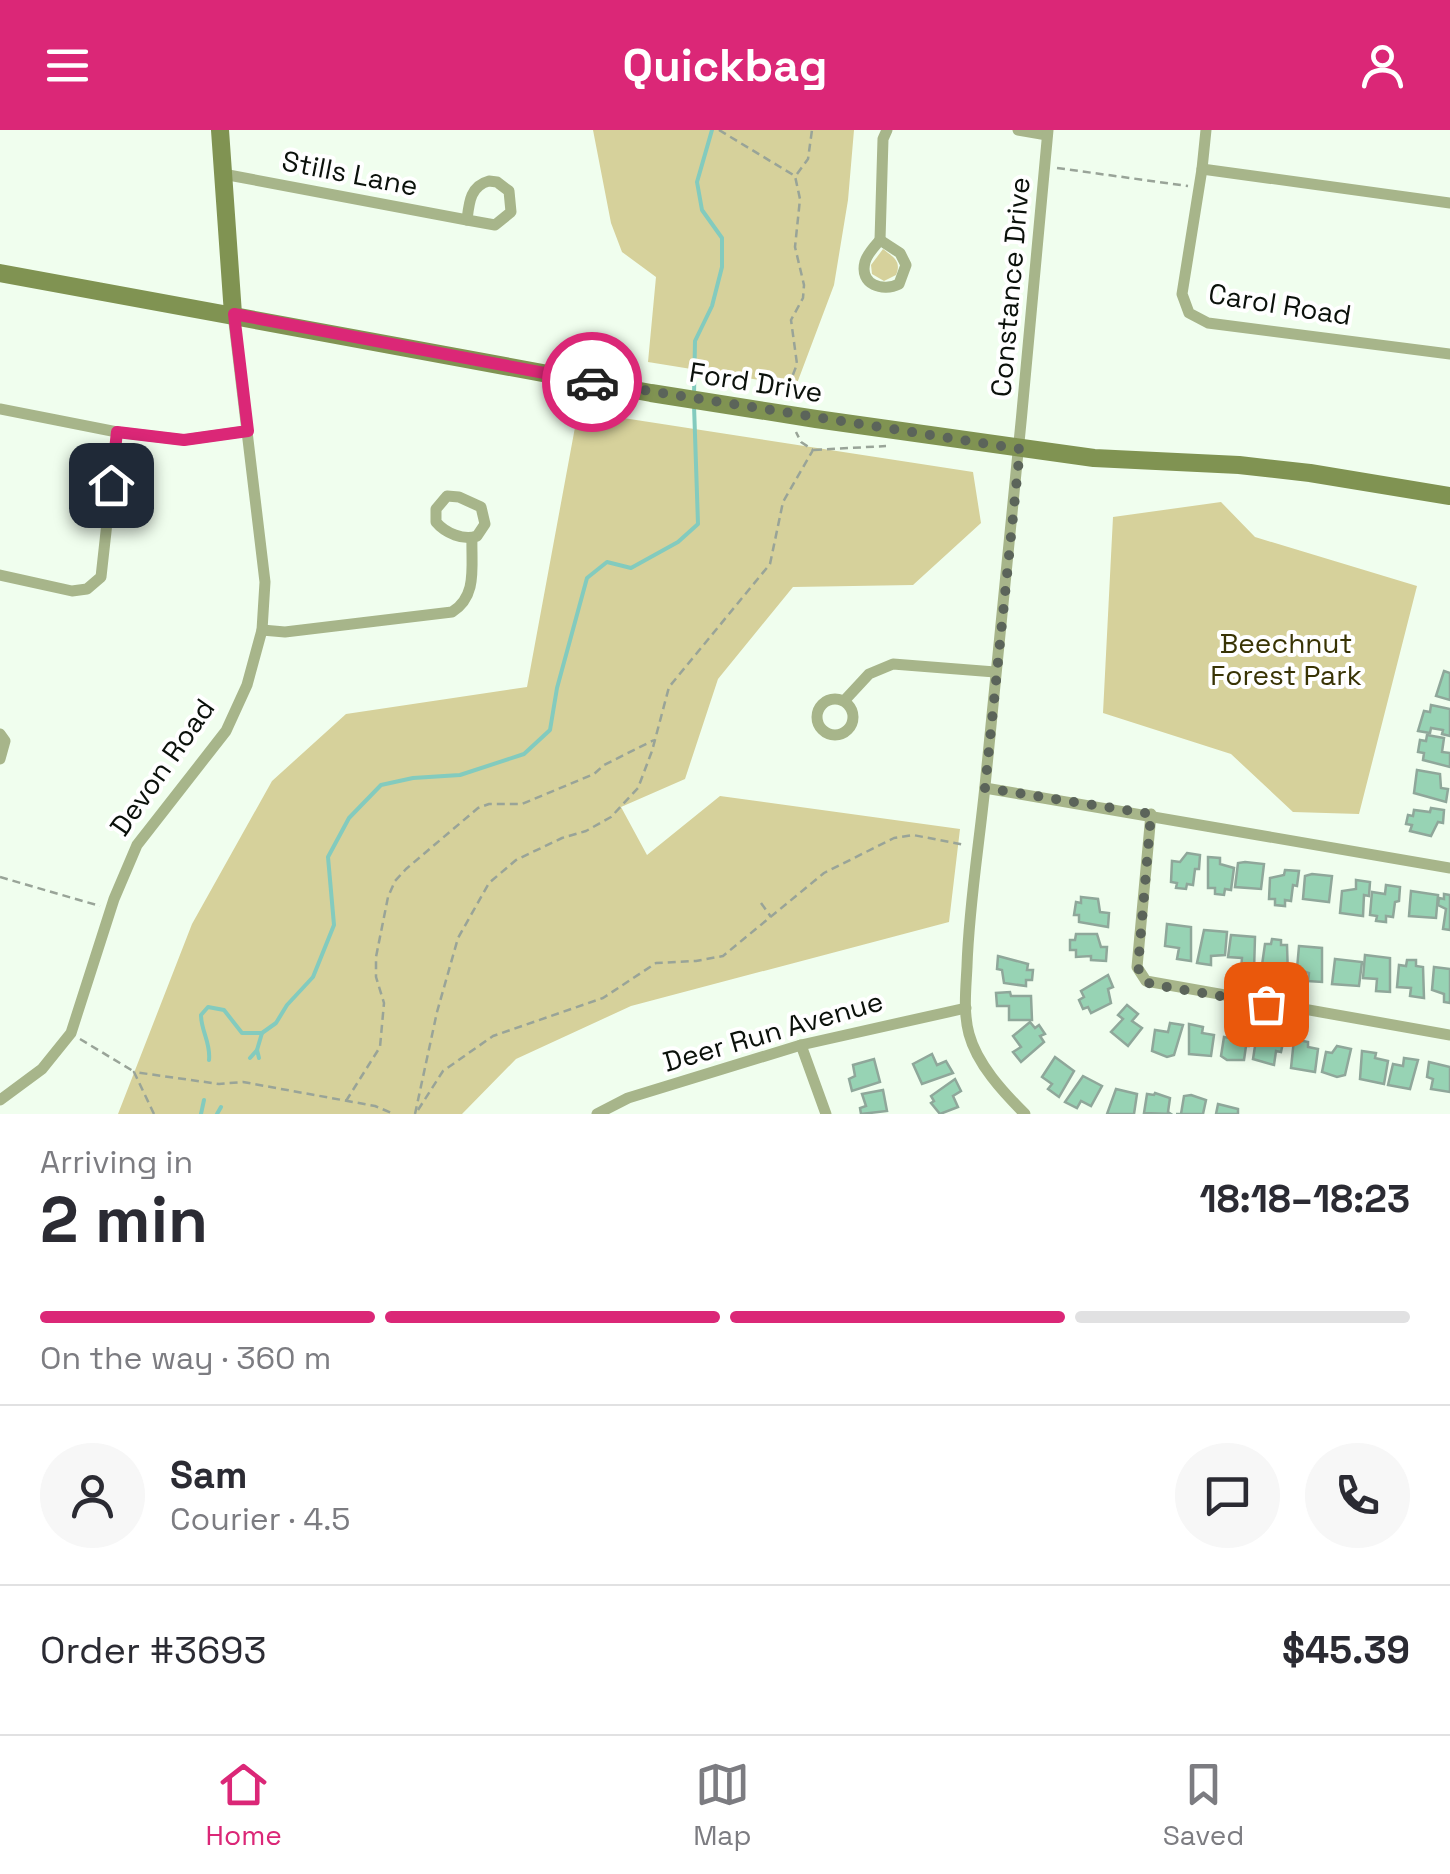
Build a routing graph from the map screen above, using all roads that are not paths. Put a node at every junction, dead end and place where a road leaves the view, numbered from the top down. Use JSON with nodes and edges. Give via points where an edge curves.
{"nodes":[{"id":1,"x":220,"y":130,"type":"edge"},
{"id":2,"x":887,"y":130,"type":"edge"},
{"id":3,"x":1018,"y":130,"type":"edge"},
{"id":4,"x":1206,"y":130,"type":"edge"},
{"id":5,"x":1048,"y":132,"type":"edge"},
{"id":6,"x":1202,"y":169,"type":"junction"},
{"id":7,"x":224,"y":174,"type":"junction"},
{"id":8,"x":1450,"y":204,"type":"edge"},
{"id":9,"x":467,"y":220,"type":"junction"},
{"id":10,"x":880,"y":240,"type":"dead end"},
{"id":11,"x":0,"y":273,"type":"edge"},
{"id":12,"x":234,"y":314,"type":"junction"},
{"id":13,"x":1450,"y":354,"type":"edge"},
{"id":14,"x":0,"y":410,"type":"edge"},
{"id":15,"x":248,"y":431,"type":"junction"},
{"id":16,"x":117,"y":432,"type":"junction"},
{"id":17,"x":1020,"y":449,"type":"junction"},
{"id":18,"x":1450,"y":496,"type":"edge"},
{"id":19,"x":472,"y":538,"type":"junction"},
{"id":20,"x":0,"y":575,"type":"edge"},
{"id":21,"x":262,"y":630,"type":"junction"},
{"id":22,"x":995,"y":672,"type":"junction"},
{"id":23,"x":844,"y":701,"type":"dead end"},
{"id":24,"x":0,"y":734,"type":"edge"},
{"id":25,"x":0,"y":759,"type":"edge"},
{"id":26,"x":985,"y":788,"type":"junction"},
{"id":27,"x":1151,"y":814,"type":"junction"},
{"id":28,"x":1450,"y":868,"type":"edge"},
{"id":29,"x":966,"y":1008,"type":"junction"},
{"id":30,"x":1450,"y":1035,"type":"edge"},
{"id":31,"x":802,"y":1045,"type":"junction"},
{"id":32,"x":0,"y":1100,"type":"edge"},
{"id":33,"x":597,"y":1114,"type":"edge"},
{"id":34,"x":826,"y":1114,"type":"edge"},
{"id":35,"x":1024,"y":1114,"type":"edge"}],
"edges":[{"from":1,"to":7,"type":"main road","name":"Devon Road"},
{"from":2,"to":10,"type":"street"},
{"from":3,"to":5,"type":"street"},
{"from":4,"to":6,"type":"street","name":"Carol Road"},
{"from":5,"to":17,"type":"street","name":"Constance Drive"},
{"from":6,"to":8,"type":"street"},
{"from":6,"to":13,"type":"street","name":"Carol Road","via":[[1182,294],[1198,320]]},
{"from":7,"to":9,"type":"street","name":"Stills Lane"},
{"from":7,"to":12,"type":"main road","name":"Devon Road"},
{"from":9,"to":9,"type":"street","name":"Stills Lane","via":[[502,223],[513,205],[509,191],[497,182],[482,183]]},
{"from":11,"to":12,"type":"main road","name":"Ford Drive"},
{"from":12,"to":15,"type":"street","name":"Devon Road"},
{"from":12,"to":17,"type":"main road","name":"Ford Drive","via":[[651,393]]},
{"from":14,"to":16,"type":"street"},
{"from":15,"to":16,"type":"street","via":[[184,440]]},
{"from":15,"to":21,"type":"street","name":"Devon Road","via":[[265,582]]},
{"from":16,"to":20,"type":"street","via":[[101,577],[72,591]]},
{"from":17,"to":18,"type":"main road","name":"Ford Drive","via":[[1239,464]]},
{"from":17,"to":22,"type":"street","name":"Constance Drive"},
{"from":19,"to":19,"type":"street","via":[[486,524],[484,512],[448,496],[436,509],[436,522]]},
{"from":19,"to":21,"type":"street","via":[[471,590],[452,612]]},
{"from":21,"to":32,"type":"street","name":"Devon Road","via":[[226,731],[138,845],[71,1033],[42,1069]]},
{"from":22,"to":23,"type":"street","via":[[893,664],[869,674]]},
{"from":22,"to":26,"type":"street","name":"Constance Drive"},
{"from":24,"to":25,"type":"street"},
{"from":26,"to":27,"type":"street"},
{"from":26,"to":29,"type":"street","name":"Constance Drive","via":[[969,908]]},
{"from":27,"to":28,"type":"street"},
{"from":27,"to":30,"type":"street","via":[[1138,967],[1146,981]]},
{"from":29,"to":31,"type":"street","name":"Deer Run Avenue"},
{"from":29,"to":35,"type":"street","name":"Constance Drive","via":[[981,1060]]},
{"from":31,"to":33,"type":"street","name":"Deer Run Avenue","via":[[628,1098]]},
{"from":31,"to":34,"type":"street"}]}
